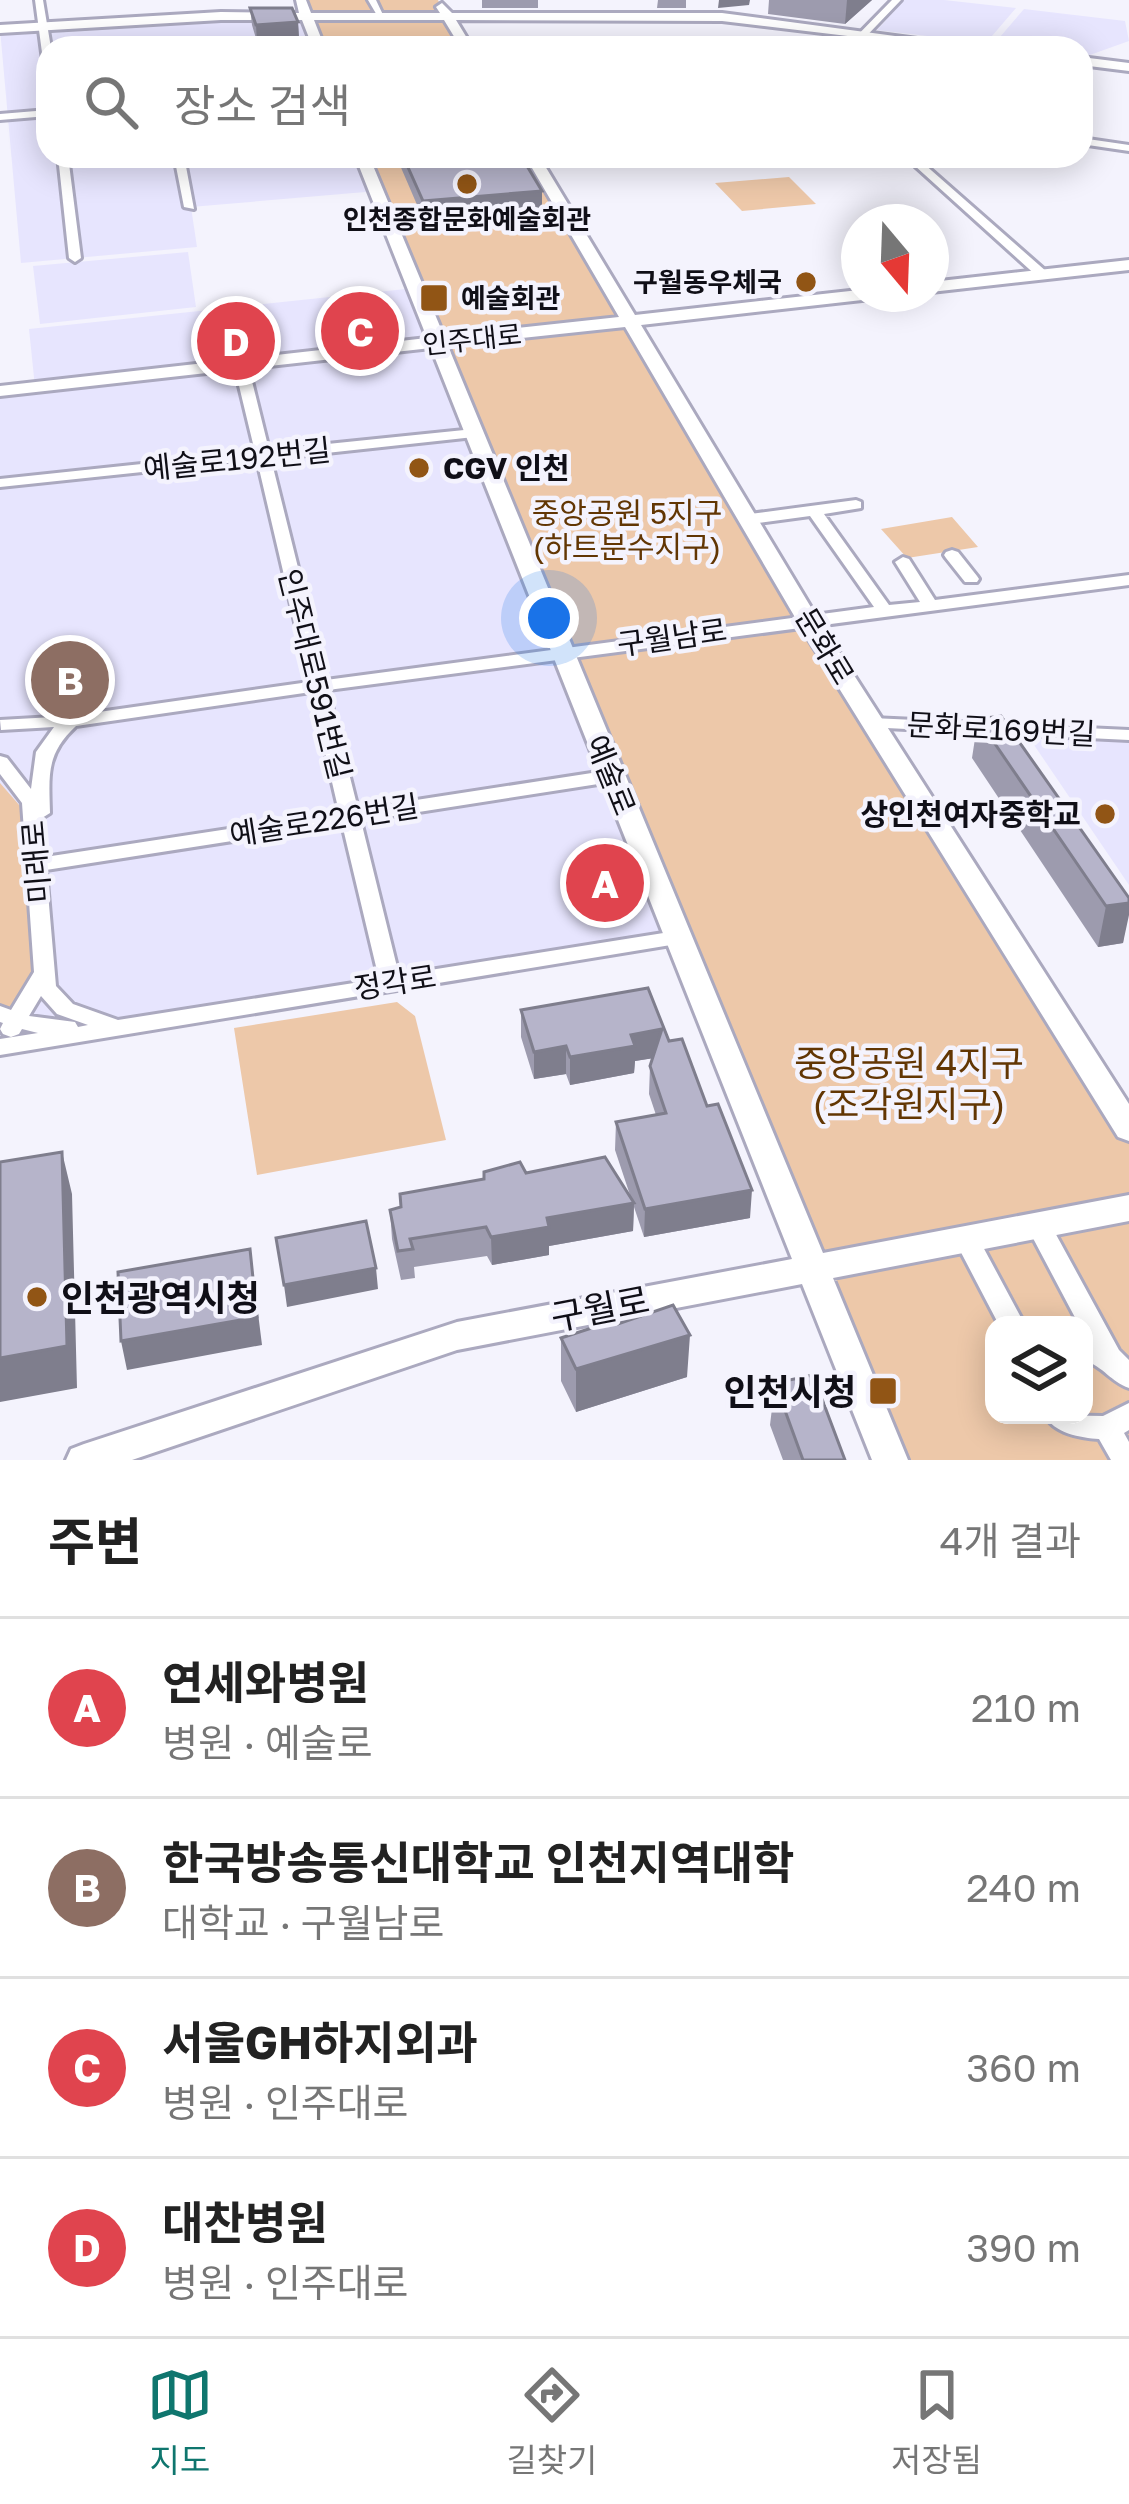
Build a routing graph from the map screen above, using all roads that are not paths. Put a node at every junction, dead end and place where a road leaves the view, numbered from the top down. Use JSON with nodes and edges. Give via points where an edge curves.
{"nodes":[{"id":1,"x":38,"y":0,"type":"edge"},
{"id":2,"x":299,"y":0,"type":"edge"},
{"id":3,"x":372,"y":0,"type":"edge"},
{"id":4,"x":438,"y":0,"type":"edge"},
{"id":5,"x":897,"y":0,"type":"edge"},
{"id":6,"x":306,"y":15,"type":"junction"},
{"id":7,"x":381,"y":15,"type":"junction"},
{"id":8,"x":244,"y":16,"type":"junction"},
{"id":9,"x":448,"y":16,"type":"junction"},
{"id":10,"x":40,"y":26,"type":"junction"},
{"id":11,"x":0,"y":28,"type":"edge"},
{"id":12,"x":864,"y":34,"type":"junction"},
{"id":13,"x":42,"y":36,"type":"edge"},
{"id":14,"x":314,"y":36,"type":"edge"},
{"id":15,"x":460,"y":36,"type":"edge"},
{"id":16,"x":880,"y":36,"type":"edge"},
{"id":17,"x":1093,"y":62,"type":"edge"},
{"id":18,"x":1129,"y":67,"type":"edge"},
{"id":19,"x":36,"y":114,"type":"edge"},
{"id":20,"x":0,"y":117,"type":"edge"},
{"id":21,"x":1093,"y":143,"type":"edge"},
{"id":22,"x":1129,"y":148,"type":"edge"},
{"id":23,"x":64,"y":168,"type":"edge"},
{"id":24,"x":182,"y":168,"type":"edge"},
{"id":25,"x":367,"y":168,"type":"edge"},
{"id":26,"x":539,"y":168,"type":"edge"},
{"id":27,"x":923,"y":168,"type":"edge"},
{"id":28,"x":190,"y":207,"type":"dead end"},
{"id":29,"x":75,"y":258,"type":"dead end"},
{"id":30,"x":1129,"y":265,"type":"edge"},
{"id":31,"x":1043,"y":275,"type":"junction"},
{"id":32,"x":949,"y":285,"type":"edge"},
{"id":33,"x":841,"y":298,"type":"edge"},
{"id":34,"x":633,"y":321,"type":"junction"},
{"id":35,"x":442,"y":354,"type":"junction"},
{"id":36,"x":241,"y":365,"type":"junction"},
{"id":37,"x":0,"y":392,"type":"edge"},
{"id":38,"x":474,"y":433,"type":"junction"},
{"id":39,"x":263,"y":456,"type":"junction"},
{"id":40,"x":0,"y":483,"type":"edge"},
{"id":41,"x":856,"y":505,"type":"dead end"},
{"id":42,"x":814,"y":510,"type":"junction"},
{"id":43,"x":750,"y":519,"type":"junction"},
{"id":44,"x":952,"y":555,"type":"dead end"},
{"id":45,"x":902,"y":562,"type":"dead end"},
{"id":46,"x":971,"y":579,"type":"dead end"},
{"id":47,"x":1129,"y":580,"type":"edge"},
{"id":48,"x":932,"y":606,"type":"junction"},
{"id":49,"x":885,"y":611,"type":"junction"},
{"id":50,"x":807,"y":620,"type":"junction"},
{"id":51,"x":562,"y":652,"type":"junction"},
{"id":52,"x":318,"y":686,"type":"junction"},
{"id":53,"x":71,"y":721,"type":"junction"},
{"id":54,"x":872,"y":723,"type":"junction"},
{"id":55,"x":0,"y":725,"type":"edge"},
{"id":56,"x":1129,"y":735,"type":"edge"},
{"id":57,"x":3,"y":769,"type":"edge"},
{"id":58,"x":611,"y":776,"type":"junction"},
{"id":59,"x":350,"y":816,"type":"junction"},
{"id":60,"x":34,"y":822,"type":"junction"},
{"id":61,"x":37,"y":865,"type":"junction"},
{"id":62,"x":676,"y":938,"type":"junction"},
{"id":63,"x":44,"y":973,"type":"junction"},
{"id":64,"x":390,"y":982,"type":"junction"},
{"id":65,"x":8,"y":1018,"type":"edge"},
{"id":66,"x":114,"y":1026,"type":"junction"},
{"id":67,"x":0,"y":1044,"type":"edge"},
{"id":68,"x":1129,"y":1130,"type":"edge"},
{"id":69,"x":1129,"y":1208,"type":"edge"},
{"id":70,"x":1038,"y":1225,"type":"junction"},
{"id":71,"x":966,"y":1239,"type":"junction"},
{"id":72,"x":809,"y":1269,"type":"junction"},
{"id":73,"x":1007,"y":1316,"type":"edge"},
{"id":74,"x":1108,"y":1361,"type":"edge"},
{"id":75,"x":1118,"y":1421,"type":"edge"},
{"id":76,"x":84,"y":1460,"type":"edge"},
{"id":77,"x":890,"y":1460,"type":"edge"},
{"id":78,"x":1125,"y":1460,"type":"edge"}],
"edges":[{"from":1,"to":10,"type":"street"},
{"from":2,"to":6,"type":"main road"},
{"from":2,"to":8,"type":"main road"},
{"from":3,"to":7,"type":"street"},
{"from":4,"to":9,"type":"main road"},
{"from":5,"to":12,"type":"street"},
{"from":6,"to":7,"type":"main road"},
{"from":6,"to":8,"type":"main road"},
{"from":6,"to":14,"type":"main road"},
{"from":7,"to":9,"type":"main road"},
{"from":8,"to":10,"type":"main road"},
{"from":9,"to":12,"type":"main road","via":[[722,16]]},
{"from":9,"to":15,"type":"main road"},
{"from":10,"to":11,"type":"main road"},
{"from":10,"to":13,"type":"street"},
{"from":12,"to":16,"type":"main road"},
{"from":17,"to":18,"type":"main road"},
{"from":19,"to":20,"type":"street"},
{"from":21,"to":22,"type":"street"},
{"from":23,"to":29,"type":"street"},
{"from":24,"to":28,"type":"street"},
{"from":25,"to":35,"type":"main road","name":"예술로"},
{"from":26,"to":34,"type":"main road","name":"문화로"},
{"from":27,"to":31,"type":"street"},
{"from":30,"to":31,"type":"main road"},
{"from":31,"to":32,"type":"main road"},
{"from":33,"to":34,"type":"main road","name":"인주대로"},
{"from":34,"to":35,"type":"main road","name":"인주대로","via":[[496,337]]},
{"from":34,"to":43,"type":"main road","name":"문화로"},
{"from":35,"to":36,"type":"main road","name":"인주대로"},
{"from":35,"to":38,"type":"main road","name":"예술로"},
{"from":36,"to":37,"type":"main road","name":"인주대로"},
{"from":36,"to":39,"type":"street","name":"인주대로591번길"},
{"from":38,"to":39,"type":"street","name":"예술로192번길"},
{"from":38,"to":51,"type":"main road","name":"예술로"},
{"from":39,"to":40,"type":"street","name":"예술로192번길"},
{"from":39,"to":52,"type":"street","name":"인주대로591번길"},
{"from":41,"to":42,"type":"street"},
{"from":42,"to":43,"type":"street"},
{"from":42,"to":49,"type":"street"},
{"from":43,"to":50,"type":"main road","name":"문화로"},
{"from":44,"to":46,"type":"street"},
{"from":45,"to":48,"type":"street"},
{"from":47,"to":48,"type":"street","name":"구월남로"},
{"from":48,"to":49,"type":"street","name":"구월남로"},
{"from":49,"to":50,"type":"street","name":"구월남로"},
{"from":50,"to":51,"type":"street","name":"구월남로"},
{"from":50,"to":54,"type":"main road","name":"문화로"},
{"from":51,"to":52,"type":"street","name":"구월남로"},
{"from":51,"to":58,"type":"main road","name":"예술로"},
{"from":52,"to":53,"type":"street","name":"구월남로"},
{"from":52,"to":59,"type":"street","name":"인주대로591번길"},
{"from":53,"to":55,"type":"street","name":"구월남로"},
{"from":53,"to":60,"type":"street","via":[[39,758]]},
{"from":54,"to":56,"type":"street","name":"문화로169번길"},
{"from":54,"to":68,"type":"main road","name":"문화로"},
{"from":57,"to":60,"type":"street","name":"미래로","via":[[31,802]]},
{"from":58,"to":59,"type":"street","name":"예술로226번길"},
{"from":58,"to":62,"type":"main road","name":"예술로"},
{"from":59,"to":61,"type":"street","name":"예술로226번길"},
{"from":59,"to":64,"type":"street","name":"인주대로591번길"},
{"from":60,"to":61,"type":"street","name":"미래로"},
{"from":61,"to":63,"type":"street","name":"미래로"},
{"from":62,"to":64,"type":"street","name":"정각로"},
{"from":62,"to":72,"type":"main road","name":"예술로"},
{"from":63,"to":65,"type":"street"},
{"from":63,"to":66,"type":"street","via":[[53,1000]]},
{"from":64,"to":66,"type":"street","name":"정각로"},
{"from":65,"to":66,"type":"street","name":"정각로"},
{"from":65,"to":67,"type":"street"},
{"from":66,"to":67,"type":"street","name":"정각로"},
{"from":69,"to":70,"type":"main road","name":"구월로"},
{"from":70,"to":71,"type":"main road","name":"구월로"},
{"from":70,"to":74,"type":"street"},
{"from":71,"to":72,"type":"main road","name":"구월로"},
{"from":71,"to":73,"type":"street"},
{"from":72,"to":76,"type":"main road","name":"구월로","via":[[457,1336]]},
{"from":72,"to":77,"type":"main road","name":"예술로"},
{"from":75,"to":78,"type":"street"}]}
